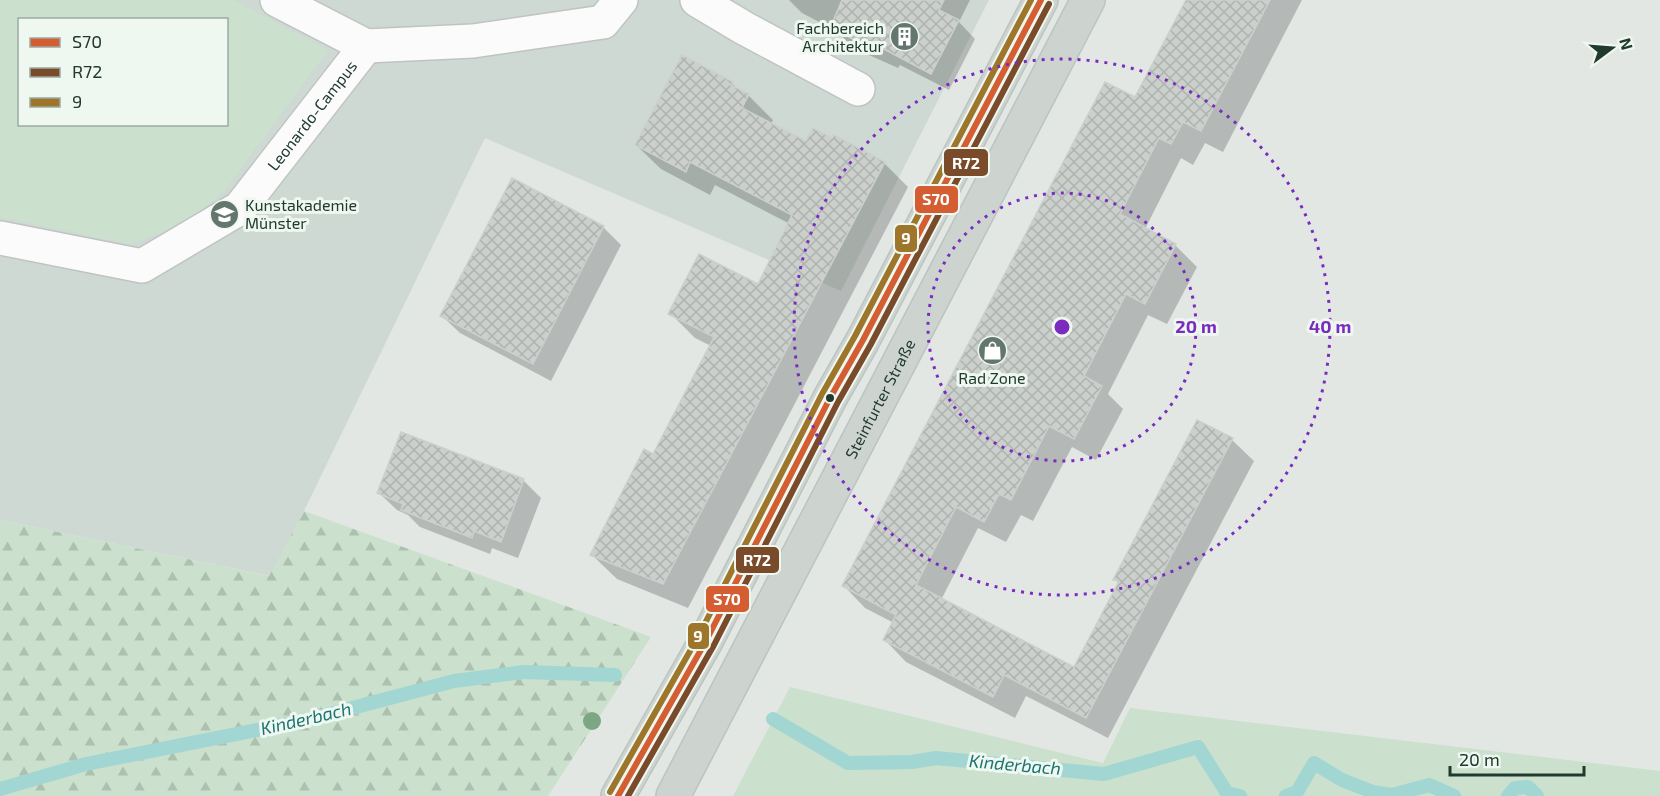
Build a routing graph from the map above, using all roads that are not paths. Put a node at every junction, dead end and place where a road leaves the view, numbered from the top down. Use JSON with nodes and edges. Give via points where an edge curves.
{"nodes":[{"id":1,"x":277,"y":0,"type":"edge"},
{"id":2,"x":621,"y":0,"type":"edge"},
{"id":3,"x":697,"y":0,"type":"edge"},
{"id":4,"x":1041,"y":0,"type":"edge"},
{"id":5,"x":1088,"y":0,"type":"edge"},
{"id":6,"x":366,"y":46,"type":"junction"},
{"id":7,"x":858,"y":89,"type":"dead end"},
{"id":8,"x":0,"y":238,"type":"edge"},
{"id":9,"x":618,"y":796,"type":"edge"},
{"id":10,"x":673,"y":796,"type":"edge"}],
"edges":[{"from":1,"to":6,"type":"lane","name":"Leonardo-Campus"},
{"from":2,"to":6,"type":"lane","name":"Leonardo-Campus","via":[[603,22],[473,41]]},
{"from":3,"to":7,"type":"lane"},
{"from":4,"to":9,"type":"main road","via":[[706,641]]},
{"from":5,"to":10,"type":"main road","name":"Steinfurter Straße"},
{"from":6,"to":8,"type":"lane","name":"Leonardo-Campus","via":[[240,208],[142,266]]}]}
